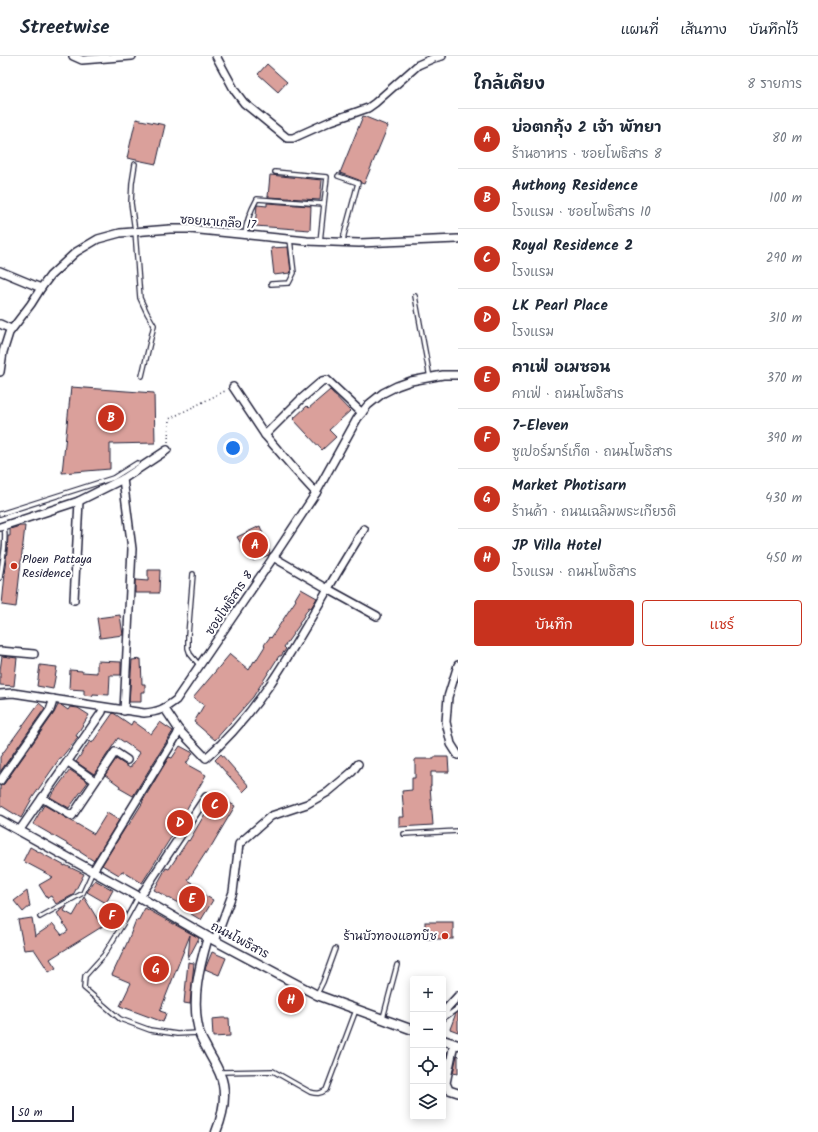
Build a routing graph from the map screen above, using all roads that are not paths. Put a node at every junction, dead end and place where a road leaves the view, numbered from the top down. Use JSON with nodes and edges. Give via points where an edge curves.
{"nodes":[{"id":1,"x":73,"y":56,"type":"edge"},
{"id":2,"x":132,"y":56,"type":"edge"},
{"id":3,"x":216,"y":56,"type":"edge"},
{"id":4,"x":442,"y":56,"type":"edge"},
{"id":5,"x":135,"y":164,"type":"dead end"},
{"id":6,"x":275,"y":172,"type":"dead end"},
{"id":7,"x":338,"y":176,"type":"dead end"},
{"id":8,"x":324,"y":204,"type":"junction"},
{"id":9,"x":135,"y":231,"type":"junction"},
{"id":10,"x":245,"y":234,"type":"junction"},
{"id":11,"x":458,"y":238,"type":"edge"},
{"id":12,"x":290,"y":239,"type":"junction"},
{"id":13,"x":320,"y":242,"type":"junction"},
{"id":14,"x":343,"y":243,"type":"junction"},
{"id":15,"x":0,"y":271,"type":"edge"},
{"id":16,"x":271,"y":284,"type":"dead end"},
{"id":17,"x":41,"y":288,"type":"junction"},
{"id":18,"x":416,"y":296,"type":"dead end"},
{"id":19,"x":0,"y":324,"type":"edge"},
{"id":20,"x":11,"y":329,"type":"junction"},
{"id":21,"x":0,"y":372,"type":"edge"},
{"id":22,"x":458,"y":375,"type":"edge"},
{"id":23,"x":142,"y":376,"type":"dead end"},
{"id":24,"x":430,"y":378,"type":"junction"},
{"id":25,"x":234,"y":387,"type":"road end"},
{"id":26,"x":362,"y":413,"type":"junction"},
{"id":27,"x":265,"y":435,"type":"junction"},
{"id":28,"x":167,"y":450,"type":"road end"},
{"id":29,"x":137,"y":463,"type":"dead end"},
{"id":30,"x":123,"y":479,"type":"junction"},
{"id":31,"x":316,"y":493,"type":"junction"},
{"id":32,"x":79,"y":501,"type":"junction"},
{"id":33,"x":0,"y":514,"type":"edge"},
{"id":34,"x":2,"y":526,"type":"edge"},
{"id":35,"x":364,"y":529,"type":"dead end"},
{"id":36,"x":273,"y":557,"type":"junction"},
{"id":37,"x":193,"y":574,"type":"dead end"},
{"id":38,"x":0,"y":578,"type":"edge"},
{"id":39,"x":328,"y":589,"type":"junction"},
{"id":40,"x":74,"y":600,"type":"dead end"},
{"id":41,"x":378,"y":616,"type":"dead end"},
{"id":42,"x":0,"y":651,"type":"edge"},
{"id":43,"x":34,"y":654,"type":"dead end"},
{"id":44,"x":200,"y":666,"type":"junction"},
{"id":45,"x":458,"y":667,"type":"edge"},
{"id":46,"x":0,"y":694,"type":"edge"},
{"id":47,"x":53,"y":699,"type":"junction"},
{"id":48,"x":103,"y":708,"type":"junction"},
{"id":49,"x":165,"y":709,"type":"junction"},
{"id":50,"x":124,"y":710,"type":"junction"},
{"id":51,"x":179,"y":730,"type":"junction"},
{"id":52,"x":458,"y":755,"type":"edge"},
{"id":53,"x":127,"y":760,"type":"dead end"},
{"id":54,"x":68,"y":762,"type":"junction"},
{"id":55,"x":358,"y":764,"type":"dead end"},
{"id":56,"x":0,"y":781,"type":"edge"},
{"id":57,"x":95,"y":781,"type":"junction"},
{"id":58,"x":206,"y":797,"type":"dead end"},
{"id":59,"x":42,"y":798,"type":"junction"},
{"id":60,"x":0,"y":820,"type":"edge"},
{"id":61,"x":19,"y":831,"type":"junction"},
{"id":62,"x":458,"y":831,"type":"edge"},
{"id":63,"x":404,"y":834,"type":"dead end"},
{"id":64,"x":93,"y":871,"type":"junction"},
{"id":65,"x":139,"y":897,"type":"junction"},
{"id":66,"x":40,"y":918,"type":"dead end"},
{"id":67,"x":212,"y":939,"type":"junction"},
{"id":68,"x":335,"y":949,"type":"dead end"},
{"id":69,"x":397,"y":965,"type":"dead end"},
{"id":70,"x":317,"y":995,"type":"junction"},
{"id":71,"x":458,"y":996,"type":"edge"},
{"id":72,"x":458,"y":1008,"type":"edge"},
{"id":73,"x":356,"y":1010,"type":"junction"},
{"id":74,"x":445,"y":1012,"type":"edge"},
{"id":75,"x":446,"y":1016,"type":"edge"},
{"id":76,"x":383,"y":1019,"type":"junction"},
{"id":77,"x":410,"y":1029,"type":"edge"},
{"id":78,"x":199,"y":1033,"type":"junction"},
{"id":79,"x":446,"y":1041,"type":"edge"},
{"id":80,"x":456,"y":1044,"type":"edge"},
{"id":81,"x":219,"y":1072,"type":"junction"},
{"id":82,"x":458,"y":1093,"type":"edge"},
{"id":83,"x":216,"y":1132,"type":"edge"}],
"edges":[{"from":1,"to":2,"type":"street","via":[[82,60]]},
{"from":3,"to":4,"type":"street","via":[[244,103],[287,138],[293,138],[368,108],[418,65]]},
{"from":5,"to":9,"type":"lane","via":[[131,203]]},
{"from":6,"to":8,"type":"lane","via":[[327,177]]},
{"from":7,"to":14,"type":"lane","via":[[358,183]]},
{"from":8,"to":10,"type":"lane","via":[[257,199],[245,227]]},
{"from":8,"to":13,"type":"lane"},
{"from":9,"to":10,"type":"street","name":"ซอยนาเกลือ 17","via":[[190,229]]},
{"from":9,"to":17,"type":"street","name":"ซอยนาเกลือ 17","via":[[106,236],[89,243],[62,264]]},
{"from":9,"to":23,"type":"lane","via":[[140,298],[154,325]]},
{"from":10,"to":12,"type":"street","name":"ซอยนาเกลือ 17"},
{"from":11,"to":14,"type":"street","name":"ซอยนาเกลือ 17"},
{"from":12,"to":13,"type":"street","name":"ซอยนาเกลือ 17"},
{"from":12,"to":16,"type":"lane","via":[[294,273],[292,278],[289,283]]},
{"from":13,"to":14,"type":"street","name":"ซอยนาเกลือ 17"},
{"from":15,"to":17,"type":"street"},
{"from":17,"to":20,"type":"street","name":"ซอยนาเกลือ 17"},
{"from":18,"to":24,"type":"lane"},
{"from":19,"to":20,"type":"street"},
{"from":20,"to":21,"type":"street"},
{"from":22,"to":24,"type":"street","name":"ซอยโพธิสาร 8"},
{"from":24,"to":26,"type":"street","name":"ซอยโพธิสาร 8","via":[[392,388],[374,399]]},
{"from":25,"to":27,"type":"street"},
{"from":26,"to":27,"type":"street","via":[[327,380],[322,381]]},
{"from":26,"to":31,"type":"street","name":"ซอยโพธิสาร 8"},
{"from":27,"to":31,"type":"street"},
{"from":28,"to":30,"type":"street"},
{"from":29,"to":33,"type":"lane","via":[[113,478]]},
{"from":30,"to":32,"type":"street"},
{"from":30,"to":50,"type":"street","via":[[132,549]]},
{"from":31,"to":36,"type":"street","name":"ซอยโพธิสาร 8"},
{"from":32,"to":34,"type":"street"},
{"from":32,"to":40,"type":"street"},
{"from":34,"to":38,"type":"lane","via":[[5,532]]},
{"from":35,"to":39,"type":"street"},
{"from":36,"to":39,"type":"street"},
{"from":36,"to":44,"type":"street","name":"ซอยโพธิสาร 8"},
{"from":37,"to":44,"type":"lane","via":[[188,648]]},
{"from":39,"to":41,"type":"street"},
{"from":39,"to":51,"type":"street","via":[[291,653],[254,707],[220,746],[206,758]]},
{"from":42,"to":43,"type":"street"},
{"from":44,"to":49,"type":"street","name":"ซอยโพธิสาร 8","via":[[176,700]]},
{"from":45,"to":52,"type":"street","via":[[448,697],[446,722],[451,744]]},
{"from":46,"to":47,"type":"street","name":"ซอยโพธิสาร 8","via":[[13,693]]},
{"from":47,"to":48,"type":"street","name":"ซอยโพธิสาร 8"},
{"from":47,"to":56,"type":"street","via":[[50,710]]},
{"from":48,"to":50,"type":"street","name":"ซอยโพธิสาร 8"},
{"from":48,"to":54,"type":"street"},
{"from":49,"to":50,"type":"street","name":"ซอยโพธิสาร 8","via":[[144,714]]},
{"from":49,"to":51,"type":"street"},
{"from":51,"to":64,"type":"street"},
{"from":53,"to":57,"type":"street","via":[[115,752]]},
{"from":54,"to":57,"type":"street"},
{"from":54,"to":59,"type":"street"},
{"from":55,"to":67,"type":"street","via":[[328,792],[307,804],[271,816],[240,844],[233,892]]},
{"from":57,"to":59,"type":"street","via":[[72,816]]},
{"from":58,"to":65,"type":"street"},
{"from":59,"to":61,"type":"street"},
{"from":60,"to":61,"type":"street","name":"ถนนโพธิสาร"},
{"from":61,"to":64,"type":"street","name":"ถนนโพธิสาร"},
{"from":62,"to":63,"type":"lane"},
{"from":64,"to":65,"type":"street","name":"ถนนโพธิสาร"},
{"from":64,"to":66,"type":"lane","via":[[83,892]]},
{"from":65,"to":67,"type":"street","name":"ถนนโพธิสาร"},
{"from":65,"to":78,"type":"lane","via":[[104,955],[85,976],[84,988],[120,1019],[150,1030],[177,1034]]},
{"from":67,"to":70,"type":"street","name":"ถนนโพธิสาร"},
{"from":67,"to":78,"type":"street","via":[[201,961],[197,985],[195,1001]]},
{"from":68,"to":70,"type":"lane"},
{"from":69,"to":76,"type":"lane"},
{"from":70,"to":73,"type":"street","name":"ถนนโพธิสาร"},
{"from":71,"to":74,"type":"street"},
{"from":72,"to":75,"type":"lane"},
{"from":73,"to":76,"type":"street","name":"ถนนโพธิสาร"},
{"from":73,"to":81,"type":"lane","via":[[326,1090],[321,1093],[310,1092],[273,1071]]},
{"from":76,"to":77,"type":"street","name":"ถนนโพธิสาร"},
{"from":78,"to":81,"type":"street"},
{"from":79,"to":80,"type":"street"},
{"from":80,"to":82,"type":"street","via":[[446,1083],[448,1090]]},
{"from":81,"to":83,"type":"street","via":[[223,1083],[224,1102]]}]}
